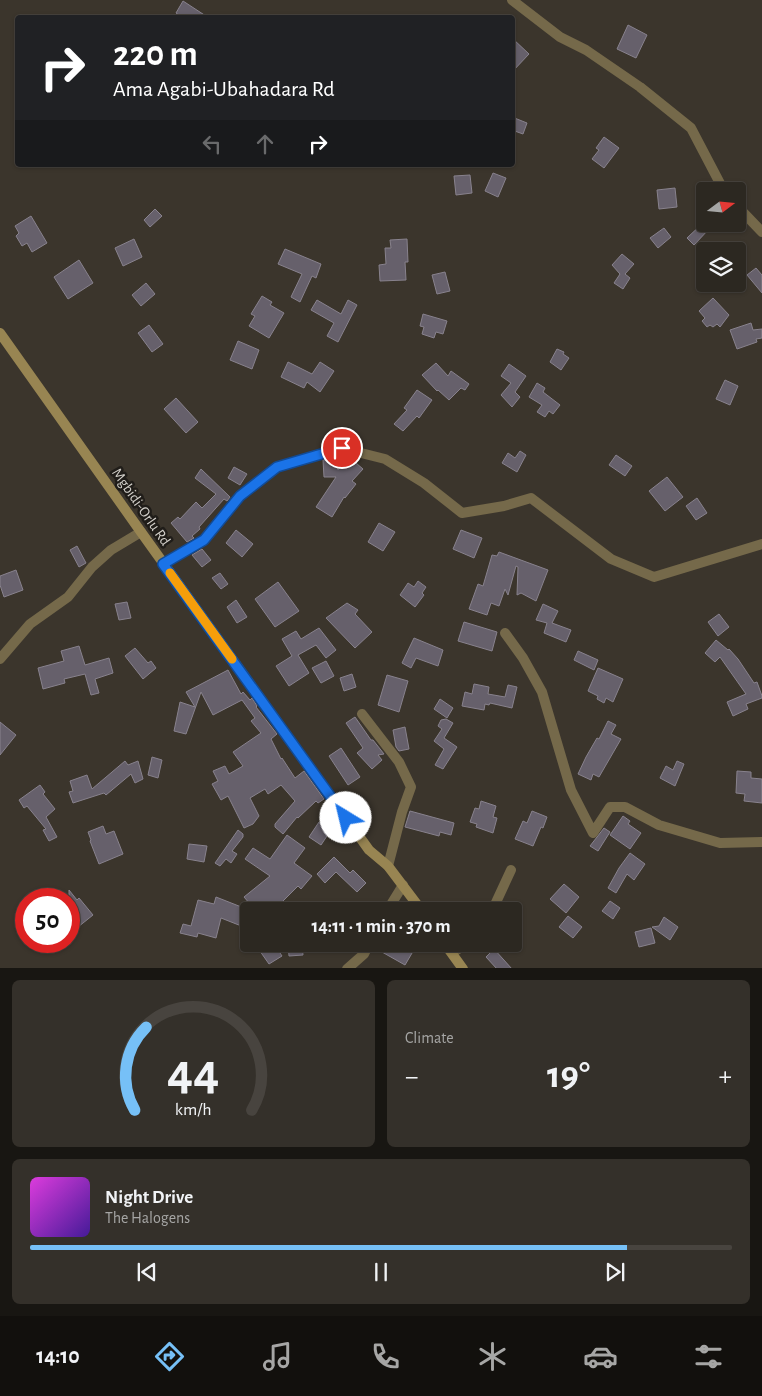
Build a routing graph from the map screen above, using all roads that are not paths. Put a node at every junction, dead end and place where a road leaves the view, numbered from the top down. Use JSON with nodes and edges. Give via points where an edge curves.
{"nodes":[{"id":1,"x":512,"y":0,"type":"edge"},
{"id":2,"x":719,"y":182,"type":"edge"},
{"id":3,"x":746,"y":216,"type":"edge"},
{"id":4,"x":762,"y":232,"type":"edge"},
{"id":5,"x":0,"y":333,"type":"edge"},
{"id":6,"x":141,"y":532,"type":"junction"},
{"id":7,"x":762,"y":544,"type":"edge"},
{"id":8,"x":163,"y":564,"type":"junction"},
{"id":9,"x":504,"y":633,"type":"dead end"},
{"id":10,"x":0,"y":660,"type":"edge"},
{"id":11,"x":362,"y":714,"type":"dead end"},
{"id":12,"x":762,"y":842,"type":"edge"},
{"id":13,"x":388,"y":866,"type":"junction"},
{"id":14,"x":512,"y":870,"type":"dead end"},
{"id":15,"x":403,"y":885,"type":"junction"},
{"id":16,"x":393,"y":902,"type":"edge"},
{"id":17,"x":415,"y":902,"type":"edge"},
{"id":18,"x":496,"y":902,"type":"edge"},
{"id":19,"x":365,"y":952,"type":"edge"},
{"id":20,"x":455,"y":952,"type":"edge"},
{"id":21,"x":452,"y":954,"type":"joint"},
{"id":22,"x":347,"y":968,"type":"edge"},
{"id":23,"x":463,"y":968,"type":"edge"}],
"edges":[{"from":1,"to":2,"type":"street","via":[[560,37],[586,50],[640,87],[690,128]]},
{"from":3,"to":4,"type":"street"},
{"from":5,"to":6,"type":"main road","name":"Mgbidi-Orlu Rd"},
{"from":6,"to":8,"type":"main road","name":"Mgbidi-Orlu Rd"},
{"from":6,"to":10,"type":"street","via":[[104,555],[68,597],[30,624]]},
{"from":7,"to":8,"type":"street","via":[[654,576],[611,559],[531,498],[462,512],[424,483],[385,460],[342,448],[277,467],[240,496],[204,540]]},
{"from":8,"to":13,"type":"main road","name":"Mgbidi-Orlu Rd","via":[[370,850]]},
{"from":9,"to":12,"type":"street","via":[[542,692],[571,790],[593,833],[610,807],[625,807],[659,826],[720,843]]},
{"from":11,"to":13,"type":"street","via":[[400,762],[411,787]]},
{"from":13,"to":15,"type":"main road","name":"Mgbidi-Orlu Rd"},
{"from":14,"to":18,"type":"street"},
{"from":15,"to":16,"type":"street"},
{"from":15,"to":17,"type":"main road","name":"Mgbidi-Orlu Rd"},
{"from":19,"to":22,"type":"street"},
{"from":20,"to":21,"type":"street"},
{"from":21,"to":23,"type":"main road"}]}
